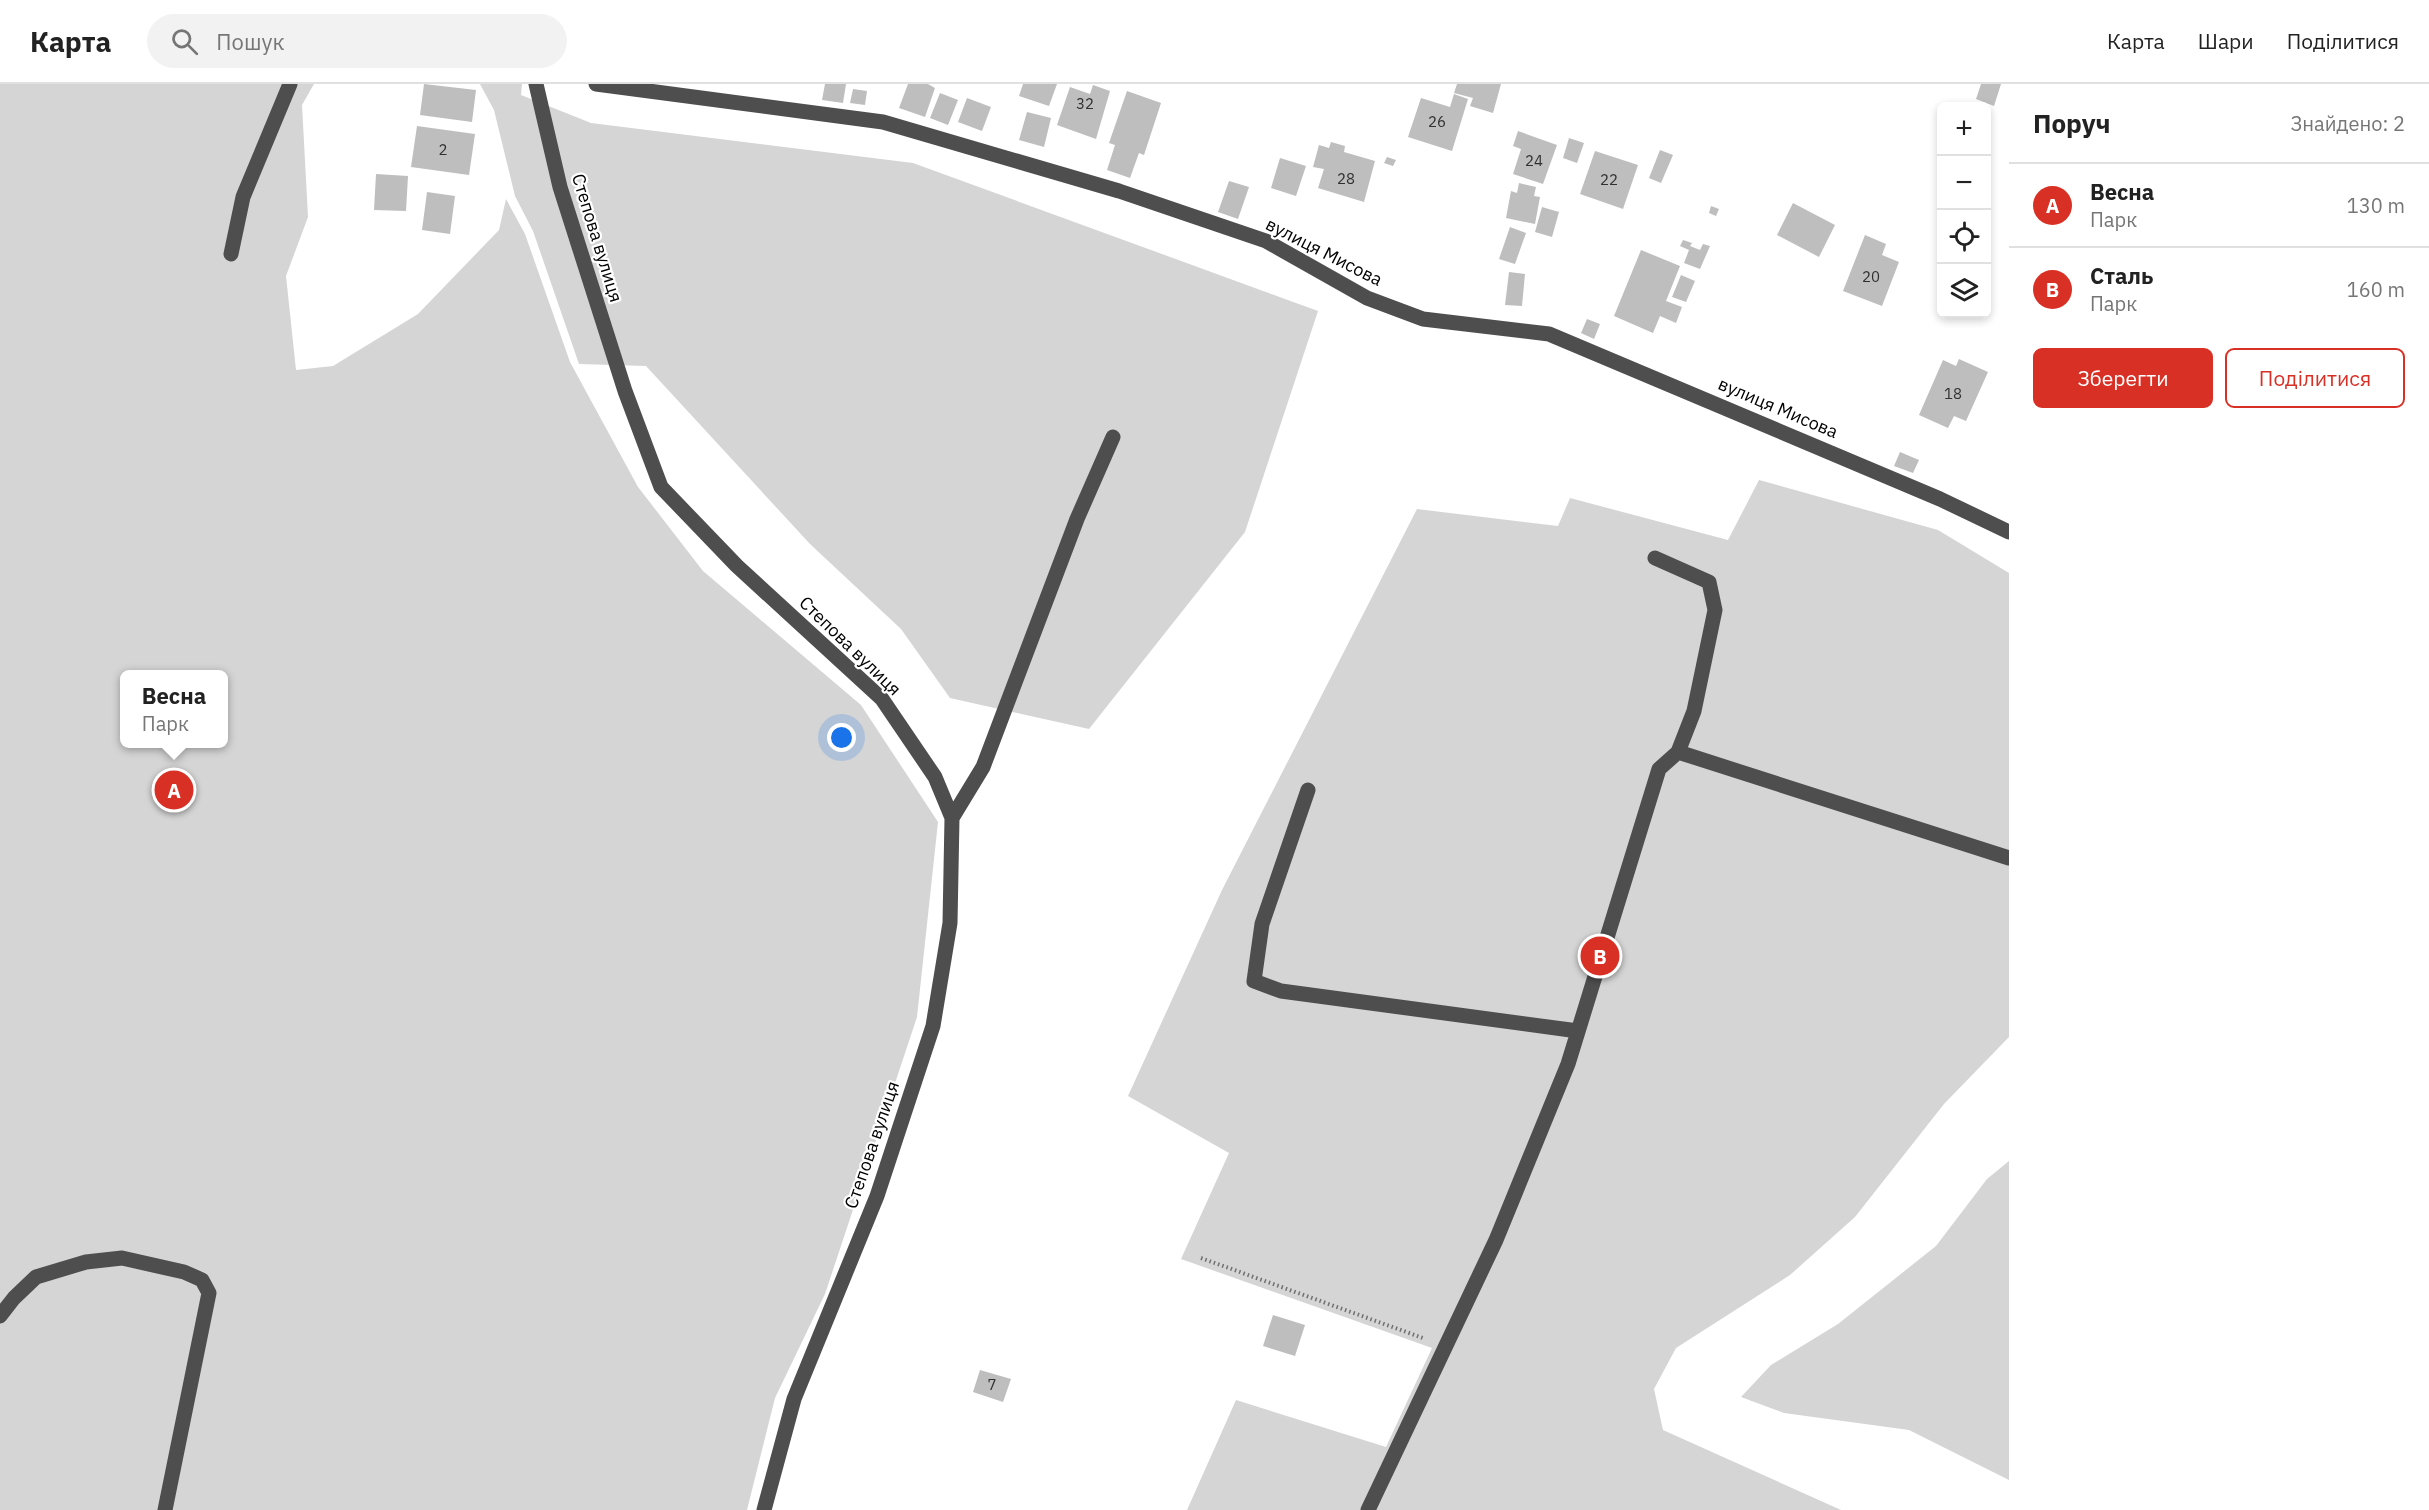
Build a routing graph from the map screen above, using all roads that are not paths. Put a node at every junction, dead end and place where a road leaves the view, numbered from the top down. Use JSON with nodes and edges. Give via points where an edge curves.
{"nodes":[{"id":1,"x":290,"y":84,"type":"edge"},
{"id":2,"x":536,"y":84,"type":"edge"},
{"id":3,"x":596,"y":84,"type":"edge"},
{"id":4,"x":231,"y":254,"type":"dead end"},
{"id":5,"x":1113,"y":437,"type":"dead end"},
{"id":6,"x":2009,"y":532,"type":"edge"},
{"id":7,"x":1655,"y":558,"type":"dead end"},
{"id":8,"x":1678,"y":752,"type":"junction"},
{"id":9,"x":1308,"y":790,"type":"dead end"},
{"id":10,"x":952,"y":818,"type":"junction"},
{"id":11,"x":2009,"y":858,"type":"edge"},
{"id":12,"x":1578,"y":1031,"type":"junction"},
{"id":13,"x":0,"y":1316,"type":"edge"},
{"id":14,"x":165,"y":1510,"type":"edge"},
{"id":15,"x":764,"y":1510,"type":"edge"},
{"id":16,"x":1368,"y":1510,"type":"edge"}],
"edges":[{"from":1,"to":4,"type":"street","via":[[243,197]]},
{"from":2,"to":10,"type":"street","name":"Степова вулиця","via":[[560,187],[625,391],[662,488],[736,566],[882,699],[935,777]]},
{"from":3,"to":6,"type":"street","name":"вулиця Мисова","via":[[883,122],[1119,191],[1266,242],[1367,298],[1423,319],[1549,334]]},
{"from":5,"to":10,"type":"street","via":[[1077,519],[983,767]]},
{"from":7,"to":8,"type":"street","via":[[1709,582],[1714,610],[1695,711]]},
{"from":8,"to":11,"type":"street"},
{"from":8,"to":12,"type":"street","via":[[1659,769]]},
{"from":9,"to":12,"type":"street","via":[[1262,924],[1254,981],[1281,991]]},
{"from":10,"to":15,"type":"street","name":"Степова вулиця","via":[[950,923],[933,1026],[877,1196],[794,1399]]},
{"from":12,"to":16,"type":"street","via":[[1496,1240]]},
{"from":13,"to":14,"type":"street","via":[[36,1277],[86,1262],[122,1258],[202,1280],[209,1293]]}]}
